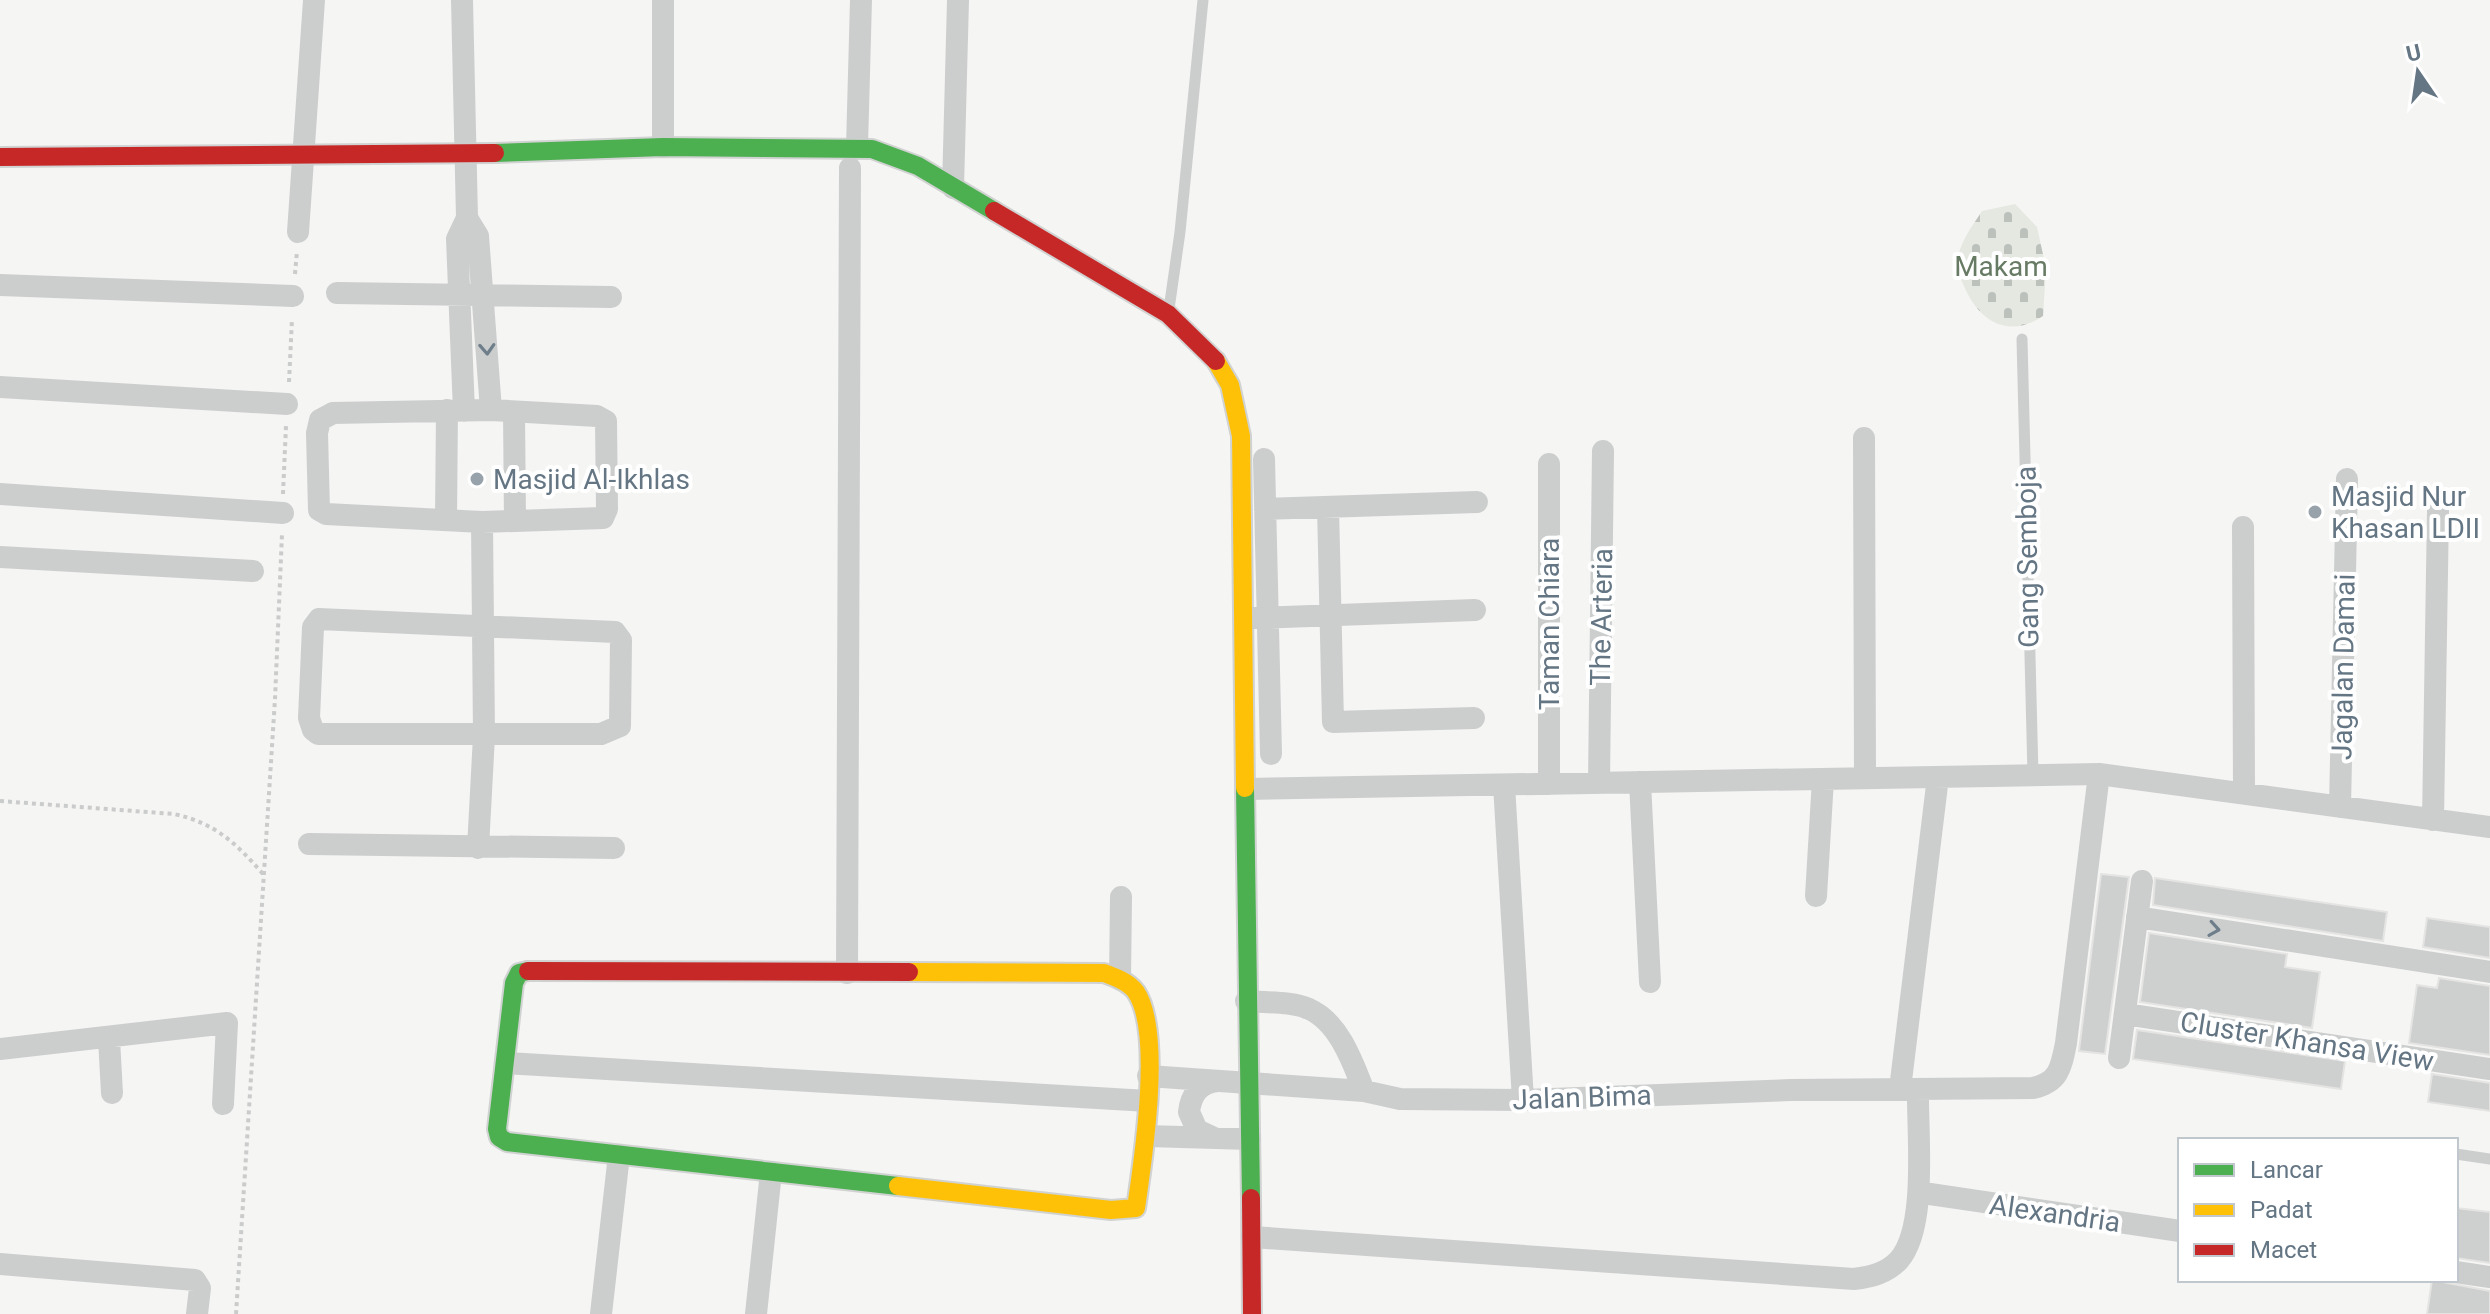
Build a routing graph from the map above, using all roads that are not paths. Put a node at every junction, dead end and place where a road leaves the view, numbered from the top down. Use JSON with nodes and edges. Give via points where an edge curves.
{"nodes":[{"id":1,"x":314,"y":0,"type":"edge"},
{"id":2,"x":462,"y":0,"type":"edge"},
{"id":3,"x":663,"y":0,"type":"edge"},
{"id":4,"x":861,"y":0,"type":"edge"},
{"id":5,"x":958,"y":0,"type":"edge"},
{"id":6,"x":1203,"y":0,"type":"edge"},
{"id":7,"x":663,"y":147,"type":"junction"},
{"id":8,"x":304,"y":153,"type":"junction"},
{"id":9,"x":464,"y":154,"type":"junction"},
{"id":10,"x":0,"y":157,"type":"edge"},
{"id":11,"x":854,"y":158,"type":"junction"},
{"id":12,"x":953,"y":188,"type":"junction"},
{"id":13,"x":467,"y":218,"type":"junction"},
{"id":14,"x":298,"y":232,"type":"road end"},
{"id":15,"x":0,"y":285,"type":"edge"},
{"id":16,"x":337,"y":293,"type":"dead end"},
{"id":17,"x":461,"y":294,"type":"junction"},
{"id":18,"x":484,"y":294,"type":"junction"},
{"id":19,"x":293,"y":296,"type":"road end"},
{"id":20,"x":611,"y":297,"type":"dead end"},
{"id":21,"x":1168,"y":314,"type":"junction"},
{"id":22,"x":2022,"y":339,"type":"dead end"},
{"id":23,"x":0,"y":387,"type":"edge"},
{"id":24,"x":287,"y":404,"type":"road end"},
{"id":25,"x":455,"y":410,"type":"junction"},
{"id":26,"x":491,"y":410,"type":"junction"},
{"id":27,"x":514,"y":412,"type":"junction"},
{"id":28,"x":1864,"y":438,"type":"dead end"},
{"id":29,"x":1603,"y":451,"type":"dead end"},
{"id":30,"x":1264,"y":459,"type":"dead end"},
{"id":31,"x":1549,"y":464,"type":"dead end"},
{"id":32,"x":2347,"y":479,"type":"dead end"},
{"id":33,"x":0,"y":494,"type":"edge"},
{"id":34,"x":1477,"y":502,"type":"dead end"},
{"id":35,"x":1328,"y":507,"type":"junction"},
{"id":36,"x":1265,"y":509,"type":"junction"},
{"id":37,"x":2438,"y":511,"type":"dead end"},
{"id":38,"x":283,"y":513,"type":"road end"},
{"id":39,"x":446,"y":520,"type":"junction"},
{"id":40,"x":515,"y":521,"type":"junction"},
{"id":41,"x":482,"y":522,"type":"junction"},
{"id":42,"x":2243,"y":527,"type":"dead end"},
{"id":43,"x":0,"y":557,"type":"edge"},
{"id":44,"x":253,"y":571,"type":"dead end"},
{"id":45,"x":1475,"y":610,"type":"dead end"},
{"id":46,"x":1331,"y":616,"type":"junction"},
{"id":47,"x":1268,"y":618,"type":"junction"},
{"id":48,"x":1244,"y":619,"type":"junction"},
{"id":49,"x":483,"y":624,"type":"junction"},
{"id":50,"x":1474,"y":718,"type":"dead end"},
{"id":51,"x":484,"y":736,"type":"junction"},
{"id":52,"x":1271,"y":754,"type":"dead end"},
{"id":53,"x":2099,"y":774,"type":"junction"},
{"id":54,"x":2033,"y":775,"type":"junction"},
{"id":55,"x":1938,"y":777,"type":"junction"},
{"id":56,"x":1865,"y":778,"type":"junction"},
{"id":57,"x":1823,"y":779,"type":"junction"},
{"id":58,"x":1640,"y":782,"type":"junction"},
{"id":59,"x":1599,"y":783,"type":"junction"},
{"id":60,"x":1549,"y":784,"type":"junction"},
{"id":61,"x":1504,"y":785,"type":"junction"},
{"id":62,"x":1248,"y":789,"type":"junction"},
{"id":63,"x":2244,"y":793,"type":"junction"},
{"id":64,"x":2340,"y":807,"type":"junction"},
{"id":65,"x":2433,"y":820,"type":"junction"},
{"id":66,"x":2490,"y":827,"type":"edge"},
{"id":67,"x":309,"y":844,"type":"dead end"},
{"id":68,"x":478,"y":848,"type":"junction"},
{"id":69,"x":614,"y":848,"type":"dead end"},
{"id":70,"x":2142,"y":881,"type":"dead end"},
{"id":71,"x":1816,"y":896,"type":"dead end"},
{"id":72,"x":1121,"y":897,"type":"dead end"},
{"id":73,"x":2137,"y":917,"type":"junction"},
{"id":74,"x":2490,"y":972,"type":"edge"},
{"id":75,"x":847,"y":973,"type":"junction"},
{"id":76,"x":1120,"y":979,"type":"junction"},
{"id":77,"x":1650,"y":982,"type":"dead end"},
{"id":78,"x":1246,"y":1001,"type":"junction"},
{"id":79,"x":2125,"y":1014,"type":"junction"},
{"id":80,"x":109,"y":1039,"type":"junction"},
{"id":81,"x":0,"y":1049,"type":"edge"},
{"id":82,"x":2119,"y":1058,"type":"dead end"},
{"id":83,"x":506,"y":1063,"type":"junction"},
{"id":84,"x":2490,"y":1069,"type":"edge"},
{"id":85,"x":1148,"y":1076,"type":"junction"},
{"id":86,"x":1221,"y":1081,"type":"junction"},
{"id":87,"x":1248,"y":1083,"type":"junction"},
{"id":88,"x":1909,"y":1089,"type":"junction"},
{"id":89,"x":1364,"y":1091,"type":"junction"},
{"id":90,"x":112,"y":1093,"type":"dead end"},
{"id":91,"x":1523,"y":1100,"type":"junction"},
{"id":92,"x":1148,"y":1101,"type":"junction"},
{"id":93,"x":223,"y":1104,"type":"dead end"},
{"id":94,"x":1147,"y":1136,"type":"junction"},
{"id":95,"x":1215,"y":1138,"type":"junction"},
{"id":96,"x":1250,"y":1139,"type":"junction"},
{"id":97,"x":2458,"y":1154,"type":"edge"},
{"id":98,"x":619,"y":1155,"type":"junction"},
{"id":99,"x":2490,"y":1159,"type":"edge"},
{"id":100,"x":771,"y":1172,"type":"junction"},
{"id":101,"x":1930,"y":1194,"type":"dead end"},
{"id":102,"x":2178,"y":1231,"type":"edge"},
{"id":103,"x":1252,"y":1237,"type":"junction"},
{"id":104,"x":0,"y":1264,"type":"edge"},
{"id":105,"x":2458,"y":1272,"type":"edge"},
{"id":106,"x":2490,"y":1277,"type":"edge"},
{"id":107,"x":197,"y":1314,"type":"edge"},
{"id":108,"x":601,"y":1314,"type":"edge"},
{"id":109,"x":756,"y":1314,"type":"edge"},
{"id":110,"x":1252,"y":1314,"type":"edge"}],
"edges":[{"from":1,"to":8,"type":"street"},
{"from":2,"to":9,"type":"street"},
{"from":3,"to":7,"type":"street"},
{"from":4,"to":11,"type":"street"},
{"from":5,"to":12,"type":"street"},
{"from":6,"to":21,"type":"lane"},
{"from":7,"to":9,"type":"street"},
{"from":7,"to":11,"type":"street"},
{"from":8,"to":9,"type":"street"},
{"from":8,"to":10,"type":"street"},
{"from":8,"to":14,"type":"street"},
{"from":9,"to":13,"type":"street"},
{"from":11,"to":12,"type":"street","via":[[918,166]]},
{"from":11,"to":75,"type":"street"},
{"from":12,"to":21,"type":"street"},
{"from":13,"to":17,"type":"street","via":[[457,239]]},
{"from":13,"to":18,"type":"street","via":[[478,236]]},
{"from":15,"to":19,"type":"street"},
{"from":16,"to":17,"type":"street"},
{"from":17,"to":18,"type":"street"},
{"from":17,"to":25,"type":"street"},
{"from":18,"to":20,"type":"street"},
{"from":18,"to":26,"type":"street","one_way":true},
{"from":21,"to":48,"type":"street","via":[[1215,359],[1237,411]]},
{"from":22,"to":54,"type":"lane","name":"Gang Semboja"},
{"from":23,"to":24,"type":"street"},
{"from":25,"to":26,"type":"street"},
{"from":25,"to":39,"type":"street"},
{"from":25,"to":39,"type":"street","via":[[333,413],[320,420],[317,433],[319,510]]},
{"from":26,"to":27,"type":"street"},
{"from":27,"to":40,"type":"street"},
{"from":27,"to":40,"type":"street","via":[[597,416],[606,421],[609,432],[603,518]]},
{"from":28,"to":56,"type":"street"},
{"from":29,"to":59,"type":"street","name":"The Arteria"},
{"from":30,"to":36,"type":"street"},
{"from":31,"to":60,"type":"street","name":"Taman Chiara"},
{"from":32,"to":64,"type":"street","name":"Jagalan Damai"},
{"from":33,"to":38,"type":"street"},
{"from":34,"to":35,"type":"street"},
{"from":35,"to":36,"type":"street"},
{"from":35,"to":46,"type":"street"},
{"from":36,"to":47,"type":"street"},
{"from":37,"to":65,"type":"street"},
{"from":39,"to":41,"type":"street"},
{"from":40,"to":41,"type":"street"},
{"from":41,"to":49,"type":"street"},
{"from":42,"to":63,"type":"street"},
{"from":43,"to":44,"type":"street"},
{"from":45,"to":46,"type":"street"},
{"from":46,"to":47,"type":"street"},
{"from":46,"to":50,"type":"street","via":[[1333,722]]},
{"from":47,"to":48,"type":"street"},
{"from":47,"to":52,"type":"street"},
{"from":48,"to":62,"type":"street"},
{"from":49,"to":51,"type":"street"},
{"from":49,"to":51,"type":"street","via":[[615,632],[621,640],[622,671],[622,718],[614,731]]},
{"from":49,"to":51,"type":"street","via":[[319,619],[313,627],[309,718],[318,734]]},
{"from":51,"to":68,"type":"street"},
{"from":53,"to":54,"type":"street"},
{"from":53,"to":63,"type":"street"},
{"from":53,"to":88,"type":"street","name":"Jalan Bima","via":[[2059,1074],[2049,1084],[2033,1088]]},
{"from":54,"to":55,"type":"street"},
{"from":55,"to":56,"type":"street"},
{"from":55,"to":88,"type":"street"},
{"from":56,"to":57,"type":"street"},
{"from":57,"to":58,"type":"street"},
{"from":57,"to":71,"type":"street"},
{"from":58,"to":59,"type":"street"},
{"from":58,"to":77,"type":"street"},
{"from":59,"to":60,"type":"street"},
{"from":60,"to":61,"type":"street"},
{"from":61,"to":62,"type":"street"},
{"from":61,"to":91,"type":"street"},
{"from":62,"to":78,"type":"street"},
{"from":63,"to":64,"type":"street"},
{"from":64,"to":65,"type":"street"},
{"from":65,"to":66,"type":"street"},
{"from":67,"to":68,"type":"street"},
{"from":68,"to":69,"type":"street"},
{"from":70,"to":73,"type":"street"},
{"from":72,"to":76,"type":"street"},
{"from":73,"to":74,"type":"street","one_way":true},
{"from":73,"to":79,"type":"street"},
{"from":75,"to":76,"type":"street","via":[[1104,973]]},
{"from":75,"to":83,"type":"street","via":[[519,973]]},
{"from":76,"to":85,"type":"street","via":[[1136,992],[1144,1010]]},
{"from":78,"to":87,"type":"street"},
{"from":78,"to":89,"type":"street","via":[[1307,1008],[1325,1019]]},
{"from":79,"to":82,"type":"street"},
{"from":79,"to":84,"type":"street","name":"Cluster Khansa View"},
{"from":80,"to":81,"type":"street"},
{"from":80,"to":90,"type":"street"},
{"from":80,"to":93,"type":"street","via":[[227,1023]]},
{"from":83,"to":92,"type":"street"},
{"from":83,"to":98,"type":"street","via":[[499,1137]]},
{"from":85,"to":86,"type":"street"},
{"from":85,"to":92,"type":"street"},
{"from":86,"to":87,"type":"street"},
{"from":86,"to":95,"type":"street","via":[[1201,1086],[1190,1102],[1191,1122]]},
{"from":87,"to":89,"type":"street","name":"Jalan Bima"},
{"from":87,"to":96,"type":"street"},
{"from":88,"to":91,"type":"street","name":"Jalan Bima"},
{"from":88,"to":103,"type":"street","via":[[1917,1190],[1909,1243],[1899,1259],[1873,1276],[1839,1279]]},
{"from":89,"to":91,"type":"street","name":"Jalan Bima","via":[[1400,1099]]},
{"from":92,"to":94,"type":"street"},
{"from":94,"to":95,"type":"street"},
{"from":94,"to":100,"type":"street","via":[[1136,1208],[1111,1210]]},
{"from":95,"to":96,"type":"street"},
{"from":96,"to":103,"type":"street"},
{"from":97,"to":99,"type":"lane"},
{"from":98,"to":100,"type":"street"},
{"from":98,"to":108,"type":"street"},
{"from":100,"to":109,"type":"street"},
{"from":101,"to":102,"type":"street","name":"Alexandria"},
{"from":103,"to":110,"type":"street"},
{"from":104,"to":107,"type":"street","via":[[195,1280],[200,1288]]},
{"from":105,"to":106,"type":"street"}]}
